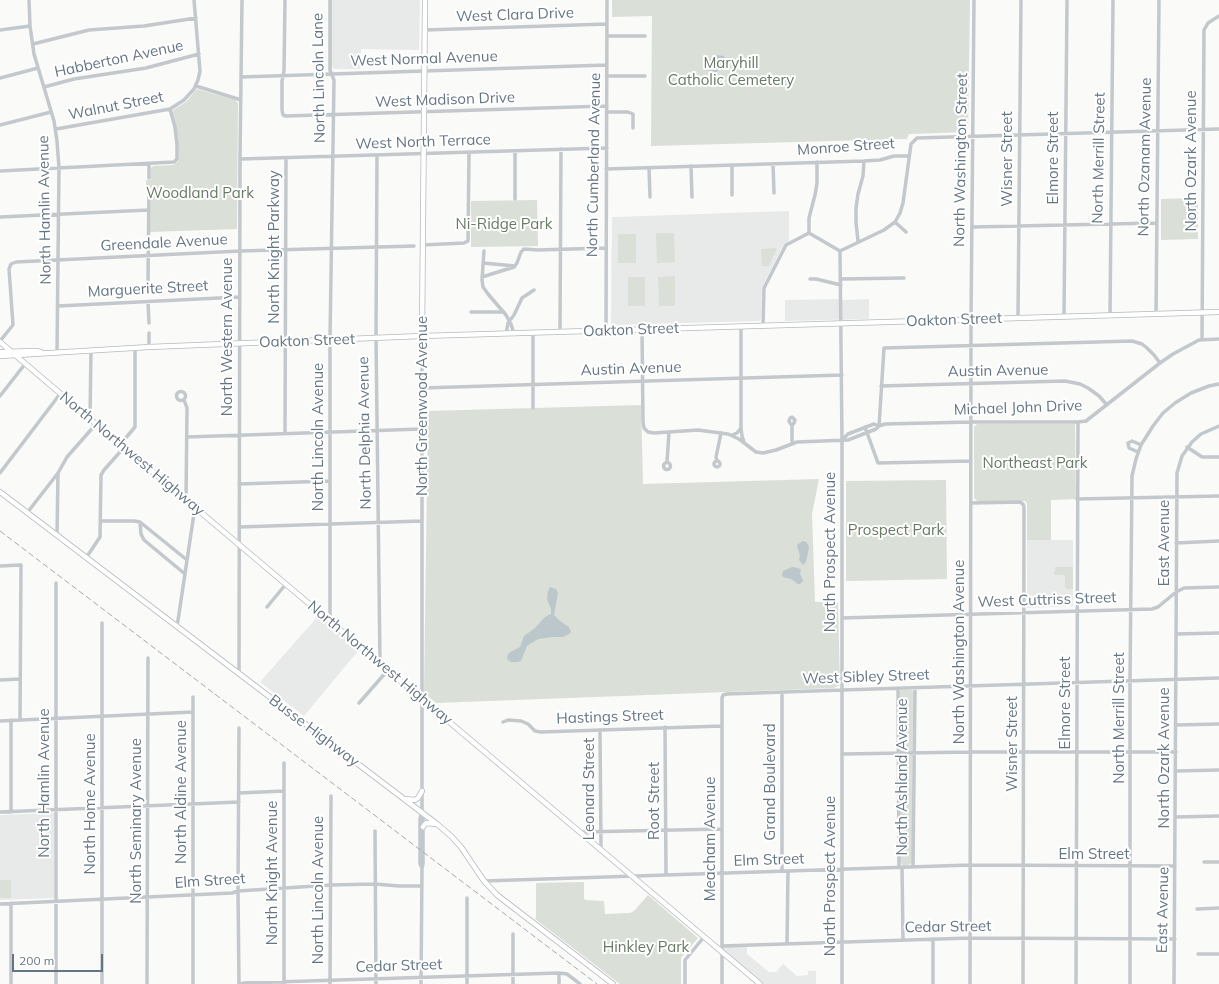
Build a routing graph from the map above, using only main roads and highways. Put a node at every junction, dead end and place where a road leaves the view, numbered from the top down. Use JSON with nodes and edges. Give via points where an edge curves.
{"nodes":[{"id":1,"x":425,"y":0,"type":"edge"},
{"id":2,"x":1219,"y":312,"type":"edge"},
{"id":3,"x":422,"y":336,"type":"junction"},
{"id":4,"x":0,"y":341,"type":"edge"},
{"id":5,"x":0,"y":352,"type":"edge"},
{"id":6,"x":42,"y":352,"type":"junction"},
{"id":7,"x":13,"y":354,"type":"junction"},
{"id":8,"x":31,"y":354,"type":"junction"},
{"id":9,"x":0,"y":356,"type":"edge"},
{"id":10,"x":26,"y":365,"type":"junction"},
{"id":11,"x":0,"y":492,"type":"edge"},
{"id":12,"x":422,"y":791,"type":"road end"},
{"id":13,"x":404,"y":799,"type":"junction"},
{"id":14,"x":437,"y":824,"type":"junction"},
{"id":15,"x":423,"y":827,"type":"road end"},
{"id":16,"x":613,"y":984,"type":"edge"},
{"id":17,"x":760,"y":984,"type":"edge"}],
"edges":[{"from":1,"to":3,"type":"main road","name":"North Greenwood Avenue"},
{"from":2,"to":3,"type":"main road","name":"Oakton Street"},
{"from":3,"to":6,"type":"main road","name":"Oakton Street"},
{"from":4,"to":7,"type":"main road","name":"North Northwest Highway"},
{"from":5,"to":7,"type":"main road","name":"Oakton Street"},
{"from":6,"to":7,"type":"main road","name":"Oakton Street"},
{"from":6,"to":8,"type":"main road","name":"Oakton Street"},
{"from":7,"to":8,"type":"main road","name":"Oakton Street"},
{"from":7,"to":9,"type":"main road","name":"Oakton Street"},
{"from":7,"to":10,"type":"main road","name":"North Northwest Highway"},
{"from":8,"to":10,"type":"main road"},
{"from":10,"to":17,"type":"main road","name":"North Northwest Highway"},
{"from":11,"to":13,"type":"main road","name":"Busse Highway"},
{"from":12,"to":13,"type":"main road","via":[[415,800]]},
{"from":13,"to":14,"type":"main road","name":"Busse Highway"},
{"from":14,"to":15,"type":"main road","via":[[428,822]]},
{"from":14,"to":16,"type":"main road","name":"Busse Highway","via":[[461,847],[497,895]]}]}
